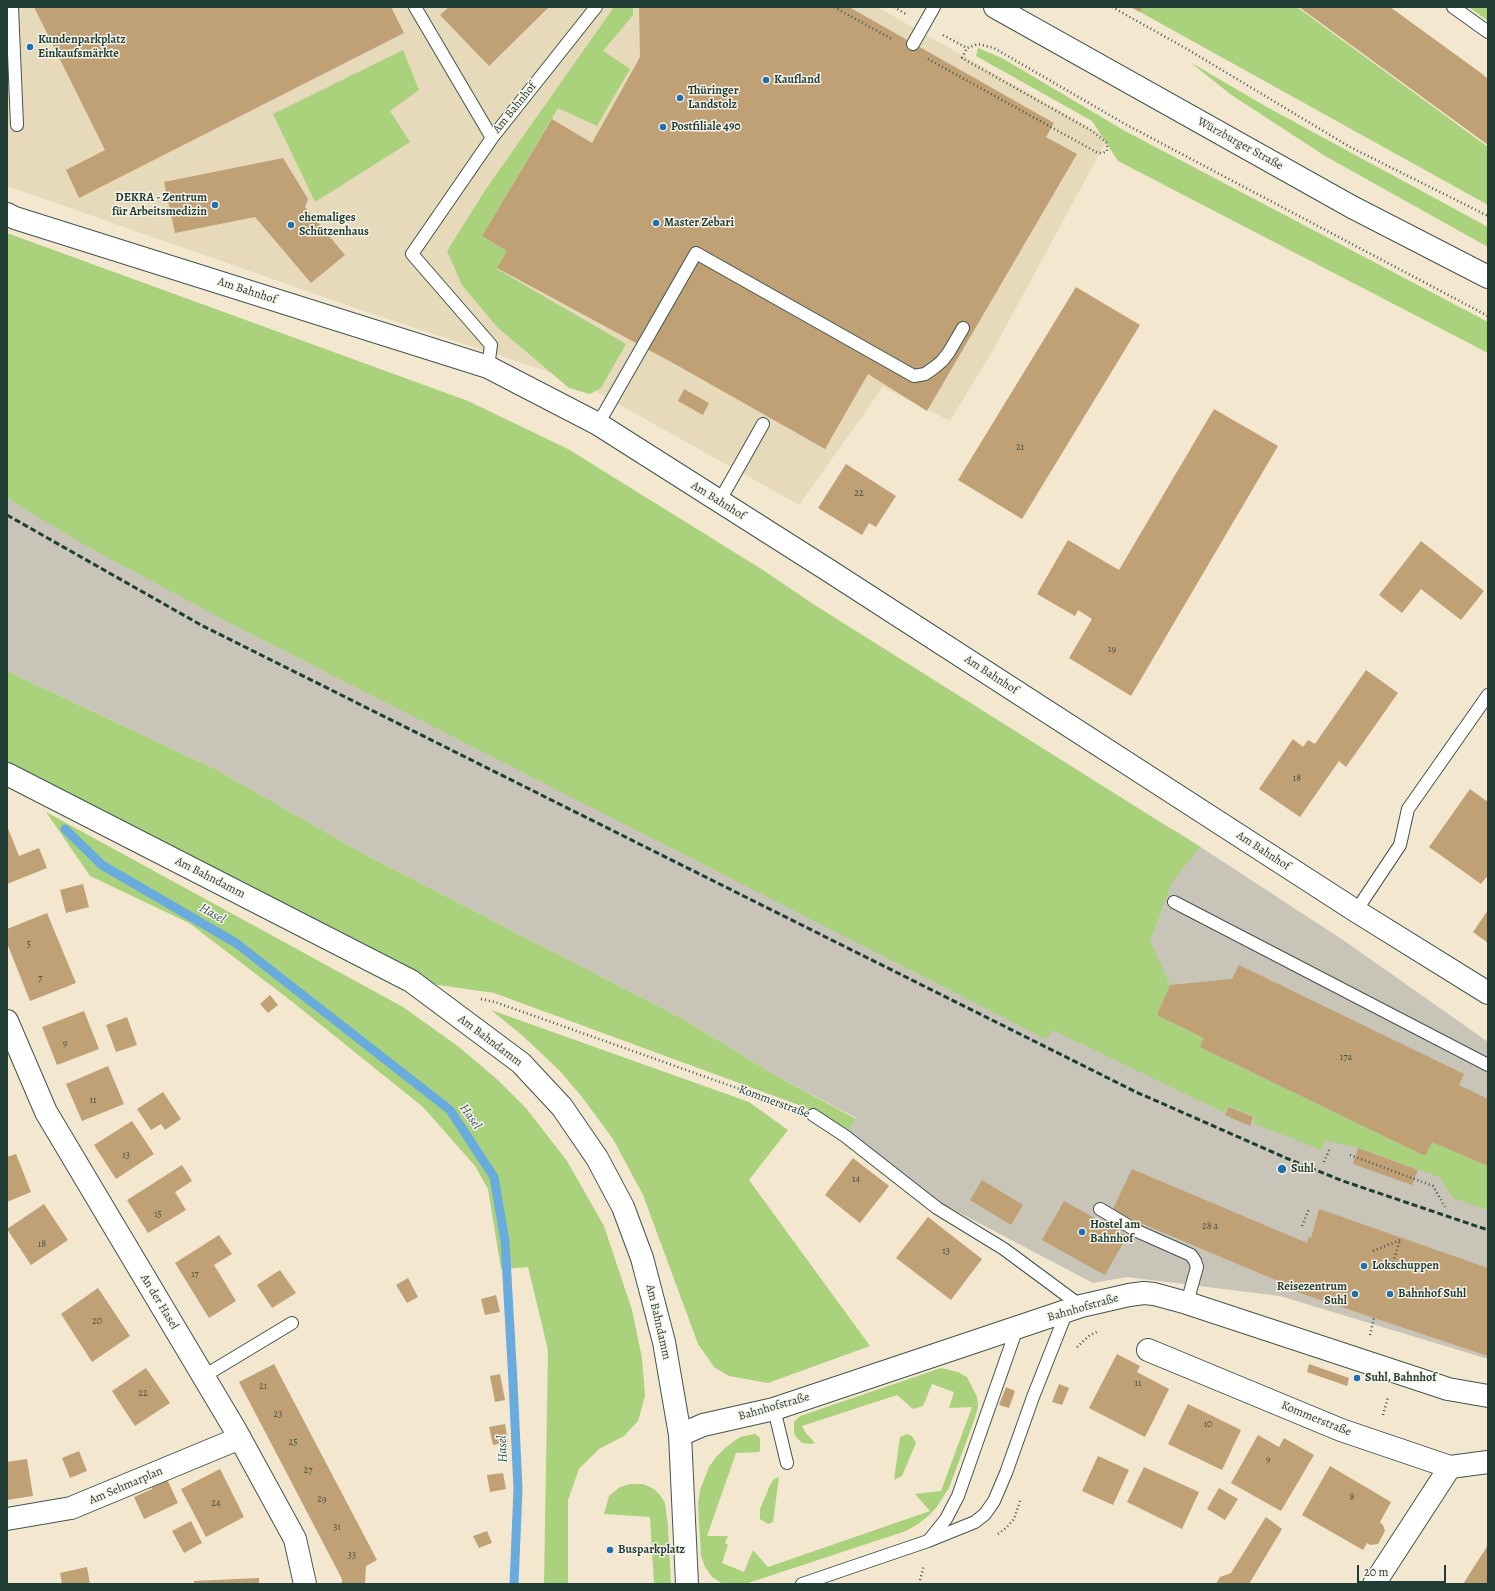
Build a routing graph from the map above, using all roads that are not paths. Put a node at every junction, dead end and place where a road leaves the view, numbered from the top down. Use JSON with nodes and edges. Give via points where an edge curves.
{"nodes":[{"id":1,"x":12,"y":7,"type":"edge"},
{"id":2,"x":415,"y":7,"type":"edge"},
{"id":3,"x":596,"y":7,"type":"edge"},
{"id":4,"x":934,"y":7,"type":"edge"},
{"id":5,"x":995,"y":7,"type":"edge"},
{"id":6,"x":1453,"y":7,"type":"edge"},
{"id":7,"x":1488,"y":32,"type":"edge"},
{"id":8,"x":913,"y":44,"type":"dead end"},
{"id":9,"x":18,"y":125,"type":"dead end"},
{"id":10,"x":492,"y":138,"type":"junction"},
{"id":11,"x":7,"y":214,"type":"edge"},
{"id":12,"x":1488,"y":277,"type":"edge"},
{"id":13,"x":963,"y":328,"type":"dead end"},
{"id":14,"x":488,"y":367,"type":"junction"},
{"id":15,"x":598,"y":424,"type":"junction"},
{"id":16,"x":763,"y":424,"type":"dead end"},
{"id":17,"x":719,"y":502,"type":"junction"},
{"id":18,"x":1488,"y":695,"type":"edge"},
{"id":19,"x":7,"y":774,"type":"edge"},
{"id":20,"x":1174,"y":902,"type":"dead end"},
{"id":21,"x":1356,"y":911,"type":"junction"},
{"id":22,"x":1488,"y":993,"type":"edge"},
{"id":23,"x":7,"y":1021,"type":"edge"},
{"id":24,"x":1488,"y":1065,"type":"edge"},
{"id":25,"x":813,"y":1115,"type":"road end"},
{"id":26,"x":1100,"y":1209,"type":"dead end"},
{"id":27,"x":1188,"y":1303,"type":"junction"},
{"id":28,"x":1074,"y":1309,"type":"junction"},
{"id":29,"x":292,"y":1323,"type":"dead end"},
{"id":30,"x":1016,"y":1328,"type":"junction"},
{"id":31,"x":1148,"y":1350,"type":"dead end"},
{"id":32,"x":204,"y":1376,"type":"junction"},
{"id":33,"x":1488,"y":1396,"type":"edge"},
{"id":34,"x":774,"y":1409,"type":"junction"},
{"id":35,"x":680,"y":1435,"type":"junction"},
{"id":36,"x":240,"y":1438,"type":"junction"},
{"id":37,"x":1488,"y":1462,"type":"edge"},
{"id":38,"x":787,"y":1463,"type":"dead end"},
{"id":39,"x":1450,"y":1467,"type":"junction"},
{"id":40,"x":7,"y":1519,"type":"edge"},
{"id":41,"x":928,"y":1541,"type":"junction"},
{"id":42,"x":831,"y":1578,"type":"edge"},
{"id":43,"x":305,"y":1584,"type":"edge"},
{"id":44,"x":687,"y":1584,"type":"edge"},
{"id":45,"x":802,"y":1584,"type":"edge"},
{"id":46,"x":1374,"y":1584,"type":"edge"}],
"edges":[{"from":1,"to":9,"type":"lane"},
{"from":2,"to":10,"type":"lane"},
{"from":3,"to":10,"type":"lane","name":"Am Bahnhof"},
{"from":4,"to":8,"type":"lane"},
{"from":5,"to":12,"type":"street","name":"Würzburger Straße","via":[[1352,207]]},
{"from":6,"to":7,"type":"lane"},
{"from":10,"to":14,"type":"lane","name":"Am Bahnhof","via":[[412,254],[491,345]]},
{"from":11,"to":14,"type":"street","name":"Am Bahnhof"},
{"from":13,"to":15,"type":"lane","via":[[939,364],[925,374],[914,376],[696,253]]},
{"from":14,"to":15,"type":"street","name":"Am Bahnhof"},
{"from":15,"to":17,"type":"street","name":"Am Bahnhof"},
{"from":16,"to":17,"type":"lane"},
{"from":17,"to":21,"type":"street","name":"Am Bahnhof"},
{"from":18,"to":21,"type":"lane","via":[[1408,809],[1400,845]]},
{"from":19,"to":35,"type":"street","name":"Am Bahndamm","via":[[411,981],[521,1063],[562,1107],[597,1158],[623,1208],[642,1258],[664,1342]]},
{"from":20,"to":24,"type":"lane"},
{"from":21,"to":22,"type":"street","name":"Am Bahnhof"},
{"from":23,"to":32,"type":"street","name":"An der Hasel","via":[[46,1112]]},
{"from":25,"to":28,"type":"lane","name":"Kommerstraße","via":[[845,1136],[937,1208],[1004,1249]]},
{"from":26,"to":27,"type":"lane","via":[[1137,1231],[1191,1256],[1197,1267]]},
{"from":27,"to":28,"type":"street","name":"Bahnhofstraße","via":[[1144,1293]]},
{"from":27,"to":33,"type":"street","name":"Bahnhofstraße","via":[[1448,1389]]},
{"from":28,"to":30,"type":"street","name":"Bahnhofstraße"},
{"from":28,"to":41,"type":"lane","via":[[1033,1397],[994,1501],[985,1514],[975,1522]]},
{"from":29,"to":32,"type":"lane"},
{"from":30,"to":34,"type":"street","name":"Bahnhofstraße"},
{"from":30,"to":41,"type":"lane","via":[[958,1496],[946,1519]]},
{"from":31,"to":39,"type":"street","name":"Kommerstraße","via":[[1341,1430]]},
{"from":32,"to":36,"type":"street","name":"An der Hasel"},
{"from":34,"to":35,"type":"street","name":"Bahnhofstraße","via":[[703,1425]]},
{"from":34,"to":38,"type":"lane"},
{"from":35,"to":44,"type":"street","name":"Am Bahndamm"},
{"from":36,"to":40,"type":"street","name":"Am Sehmarplan","via":[[71,1508]]},
{"from":36,"to":43,"type":"street","name":"An der Hasel","via":[[295,1538]]},
{"from":37,"to":39,"type":"street","name":"Kommerstraße"},
{"from":39,"to":46,"type":"street"},
{"from":41,"to":42,"type":"lane"},
{"from":42,"to":45,"type":"lane"}]}
